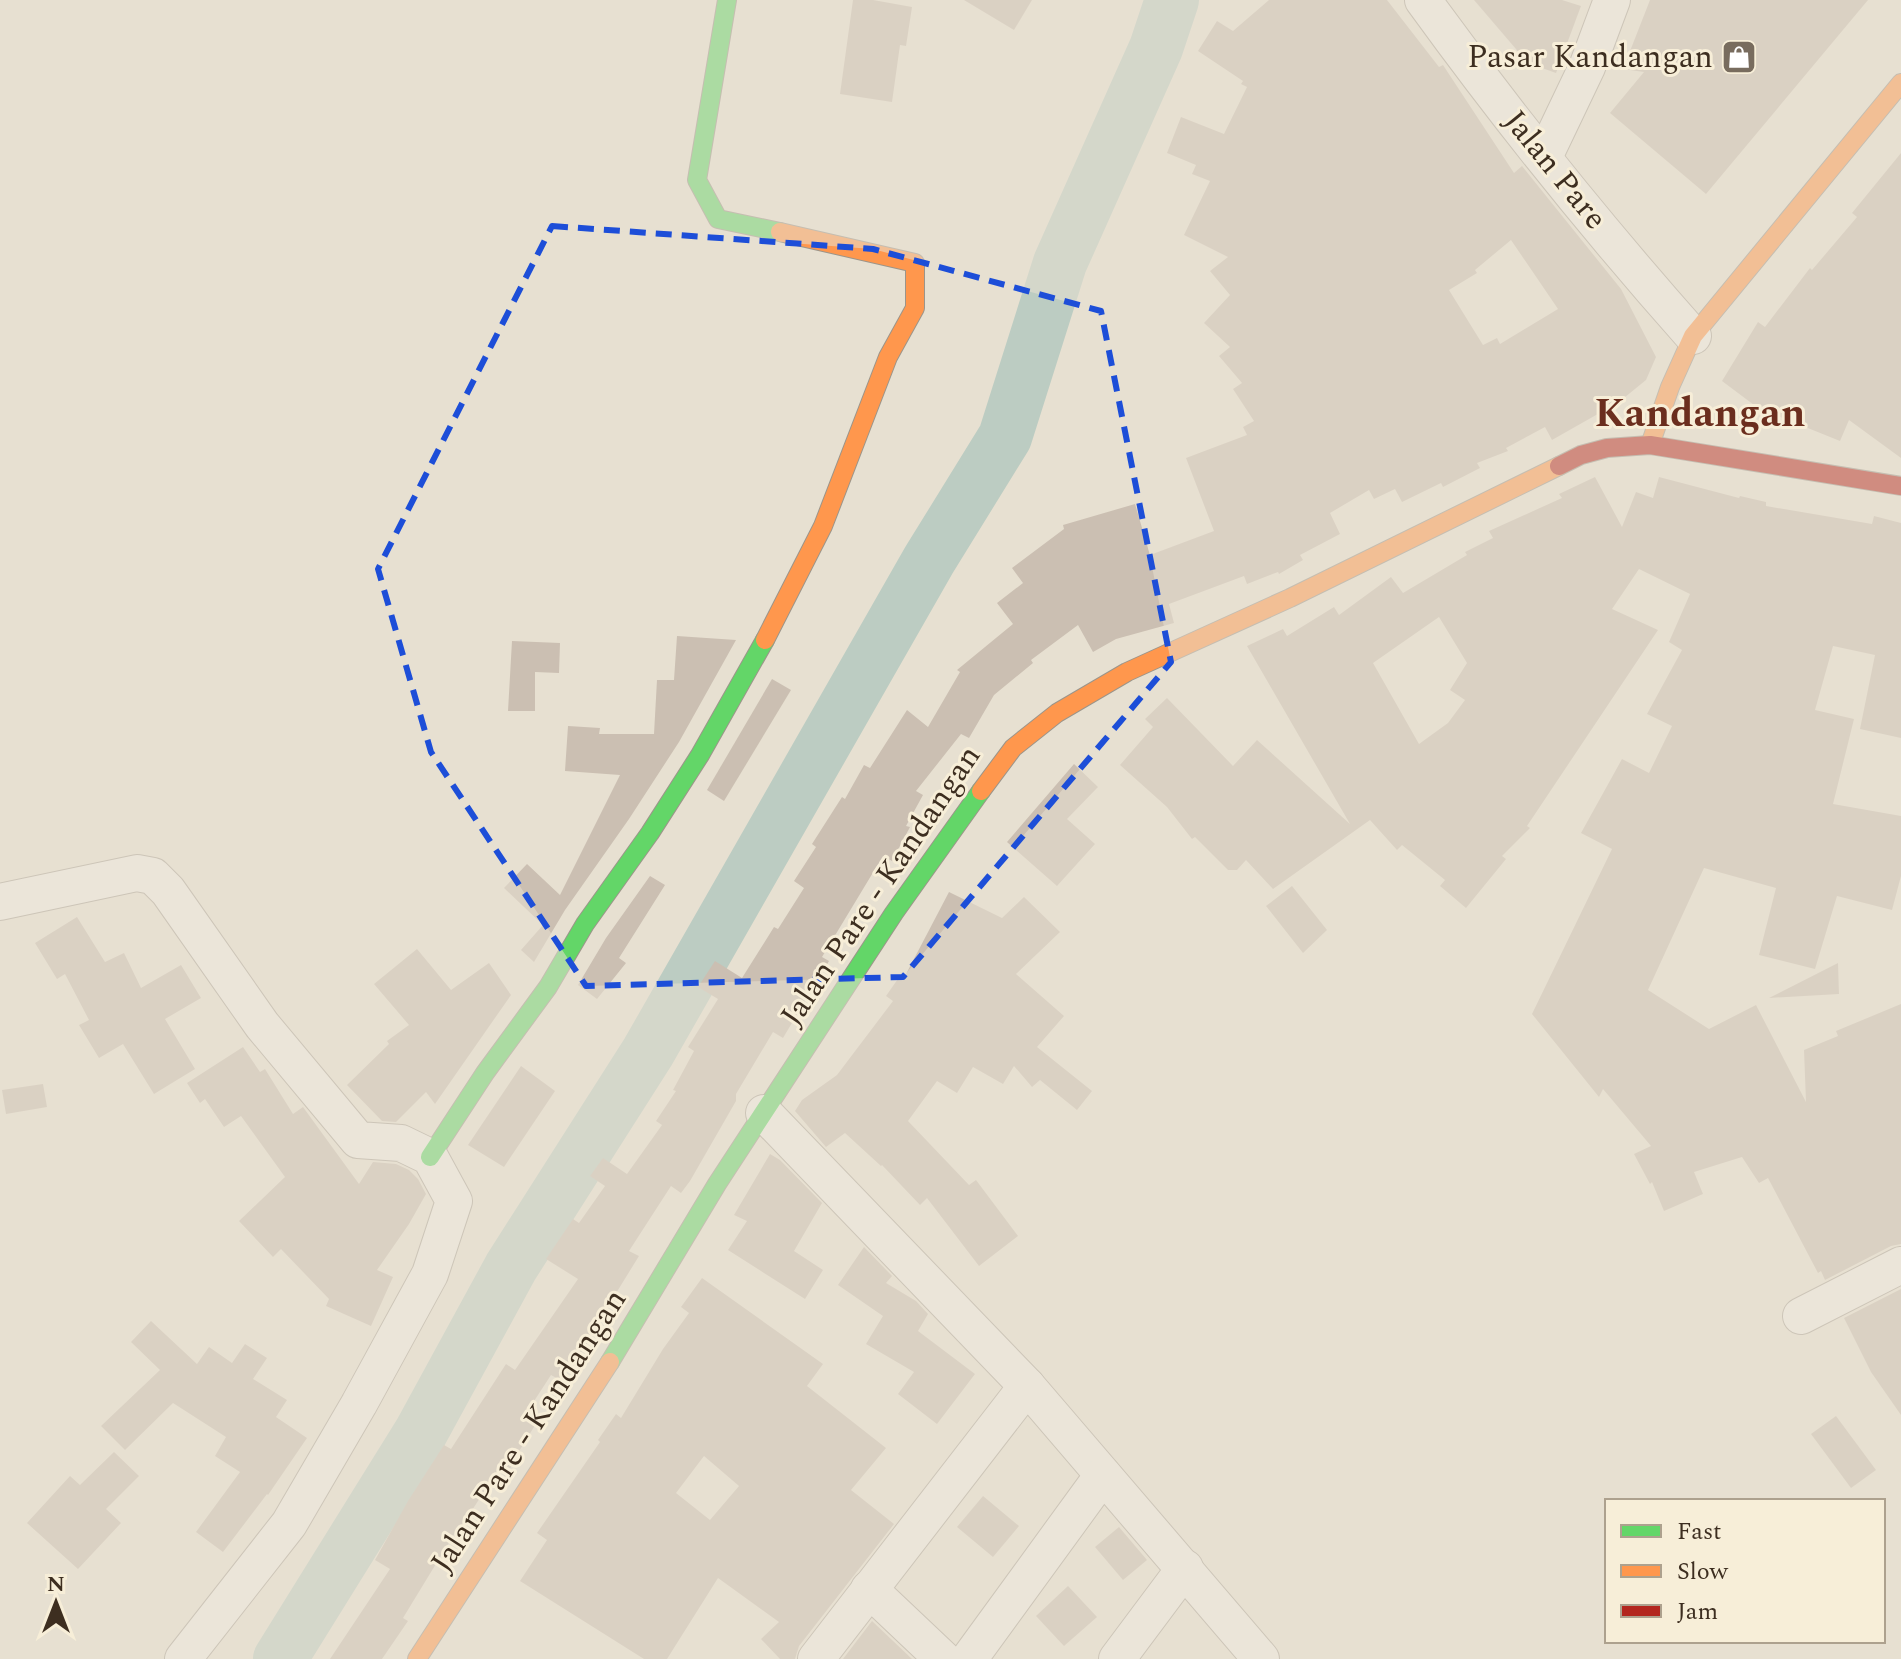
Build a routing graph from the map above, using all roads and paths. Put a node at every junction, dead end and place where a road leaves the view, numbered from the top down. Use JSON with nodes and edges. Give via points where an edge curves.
{"nodes":[{"id":1,"x":727,"y":0,"type":"edge"},
{"id":2,"x":1423,"y":0,"type":"edge"},
{"id":3,"x":1612,"y":0,"type":"edge"},
{"id":4,"x":1901,"y":83,"type":"edge"},
{"id":5,"x":1544,"y":157,"type":"junction"},
{"id":6,"x":1693,"y":336,"type":"junction"},
{"id":7,"x":1650,"y":445,"type":"junction"},
{"id":8,"x":1901,"y":486,"type":"edge"},
{"id":9,"x":0,"y":902,"type":"edge"},
{"id":10,"x":764,"y":1113,"type":"junction"},
{"id":11,"x":430,"y":1157,"type":"junction"},
{"id":12,"x":1901,"y":1265,"type":"edge"},
{"id":13,"x":1801,"y":1316,"type":"dead end"},
{"id":14,"x":1027,"y":1386,"type":"junction"},
{"id":15,"x":1103,"y":1475,"type":"junction"},
{"id":16,"x":1185,"y":1568,"type":"junction"},
{"id":17,"x":869,"y":1589,"type":"junction"},
{"id":18,"x":183,"y":1659,"type":"edge"},
{"id":19,"x":417,"y":1659,"type":"edge"},
{"id":20,"x":816,"y":1659,"type":"edge"},
{"id":21,"x":943,"y":1659,"type":"edge"},
{"id":22,"x":969,"y":1659,"type":"edge"},
{"id":23,"x":1117,"y":1659,"type":"edge"},
{"id":24,"x":1261,"y":1659,"type":"edge"}],
"edges":[{"from":1,"to":11,"type":"main road","via":[[697,180],[718,219],[915,263],[915,308],[888,357],[823,526],[745,677],[650,833]]},
{"from":2,"to":5,"type":"street","name":"Jalan Pare"},
{"from":3,"to":5,"type":"street"},
{"from":4,"to":6,"type":"main road"},
{"from":5,"to":6,"type":"street","name":"Jalan Pare"},
{"from":6,"to":7,"type":"main road"},
{"from":7,"to":8,"type":"main road","name":"Jalan Pare - Kandangan"},
{"from":7,"to":10,"type":"main road","name":"Jalan Pare - Kandangan","via":[[1622,443],[1581,455],[1127,672],[1032,731],[1013,748],[949,834]]},
{"from":9,"to":11,"type":"street","via":[[137,873],[153,876],[262,1025],[358,1140],[401,1143]]},
{"from":10,"to":14,"type":"street"},
{"from":10,"to":19,"type":"main road","name":"Jalan Pare - Kandangan"},
{"from":11,"to":18,"type":"street","via":[[454,1201],[430,1274],[289,1524]]},
{"from":12,"to":13,"type":"street"},
{"from":14,"to":15,"type":"street"},
{"from":14,"to":17,"type":"street"},
{"from":15,"to":16,"type":"street"},
{"from":15,"to":22,"type":"street"},
{"from":16,"to":23,"type":"street"},
{"from":16,"to":24,"type":"street"},
{"from":17,"to":20,"type":"street"},
{"from":17,"to":21,"type":"street"}]}
